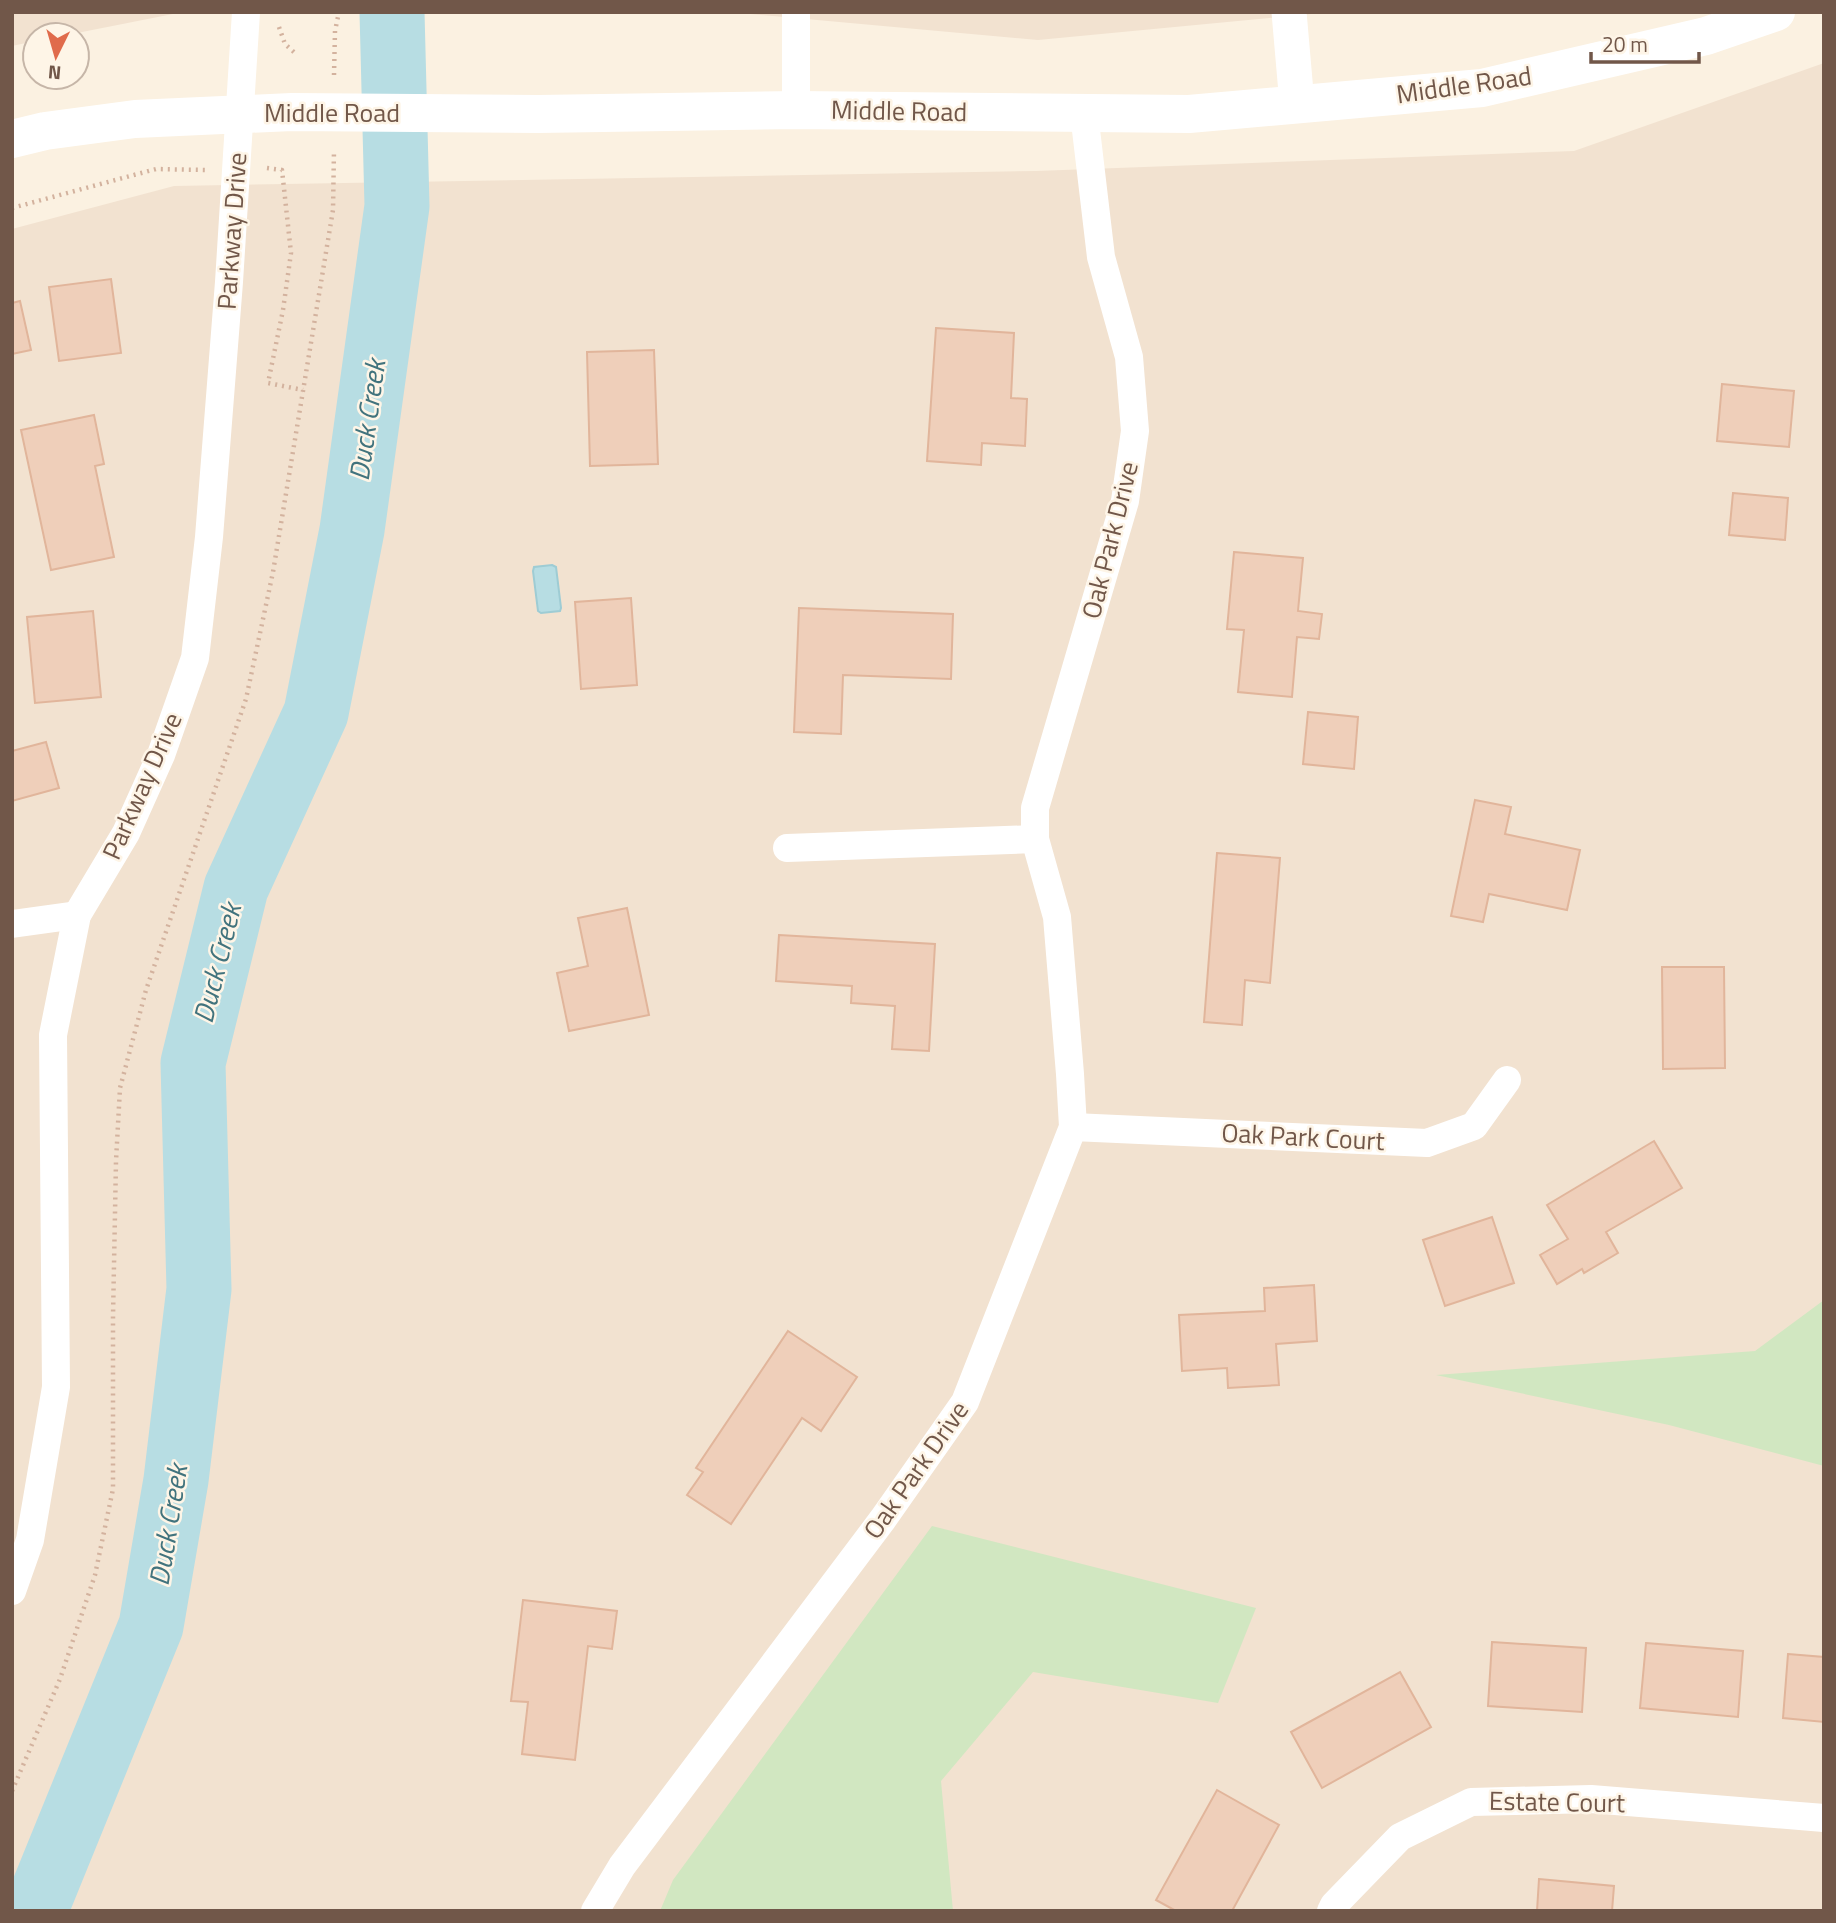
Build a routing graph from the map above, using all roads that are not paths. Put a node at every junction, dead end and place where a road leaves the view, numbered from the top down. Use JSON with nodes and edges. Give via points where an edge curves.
{"nodes":[{"id":1,"x":246,"y":12,"type":"edge"},
{"id":2,"x":796,"y":12,"type":"edge"},
{"id":3,"x":1289,"y":12,"type":"edge"},
{"id":4,"x":1776,"y":12,"type":"edge"},
{"id":5,"x":1297,"y":104,"type":"junction"},
{"id":6,"x":796,"y":110,"type":"junction"},
{"id":7,"x":241,"y":113,"type":"junction"},
{"id":8,"x":1084,"y":113,"type":"junction"},
{"id":9,"x":12,"y":139,"type":"edge"},
{"id":10,"x":1035,"y":839,"type":"junction"},
{"id":11,"x":787,"y":848,"type":"dead end"},
{"id":12,"x":77,"y":915,"type":"junction"},
{"id":13,"x":12,"y":924,"type":"edge"},
{"id":14,"x":1507,"y":1080,"type":"dead end"},
{"id":15,"x":1073,"y":1127,"type":"junction"},
{"id":16,"x":12,"y":1591,"type":"edge"},
{"id":17,"x":1824,"y":1818,"type":"edge"},
{"id":18,"x":595,"y":1911,"type":"edge"},
{"id":19,"x":1331,"y":1911,"type":"edge"}],
"edges":[{"from":1,"to":7,"type":"street","name":"Parkway Drive"},
{"from":2,"to":6,"type":"street"},
{"from":3,"to":5,"type":"street"},
{"from":4,"to":5,"type":"main road","name":"Middle Road","via":[[1706,36],[1482,88]]},
{"from":5,"to":8,"type":"main road","name":"Middle Road","via":[[1189,114]]},
{"from":6,"to":7,"type":"main road","name":"Middle Road"},
{"from":6,"to":8,"type":"main road","name":"Middle Road"},
{"from":7,"to":9,"type":"main road","name":"Middle Road","via":[[135,119]]},
{"from":7,"to":12,"type":"street","name":"Parkway Drive","via":[[209,537],[195,658],[161,755],[126,834]]},
{"from":8,"to":10,"type":"street","name":"Oak Park Drive","via":[[1101,257],[1129,357],[1135,431],[1125,501],[1035,808]]},
{"from":10,"to":11,"type":"street"},
{"from":10,"to":15,"type":"street","name":"Oak Park Drive","via":[[1057,917]]},
{"from":12,"to":13,"type":"street"},
{"from":12,"to":16,"type":"street","name":"Parkway Drive","via":[[53,1035],[56,1387],[30,1540]]},
{"from":14,"to":15,"type":"street","name":"Oak Park Court","via":[[1474,1126],[1427,1143]]},
{"from":15,"to":18,"type":"street","name":"Oak Park Drive","via":[[965,1402],[883,1519],[622,1866]]},
{"from":17,"to":19,"type":"street","name":"Estate Court","via":[[1591,1800],[1471,1802],[1401,1837]]}]}
